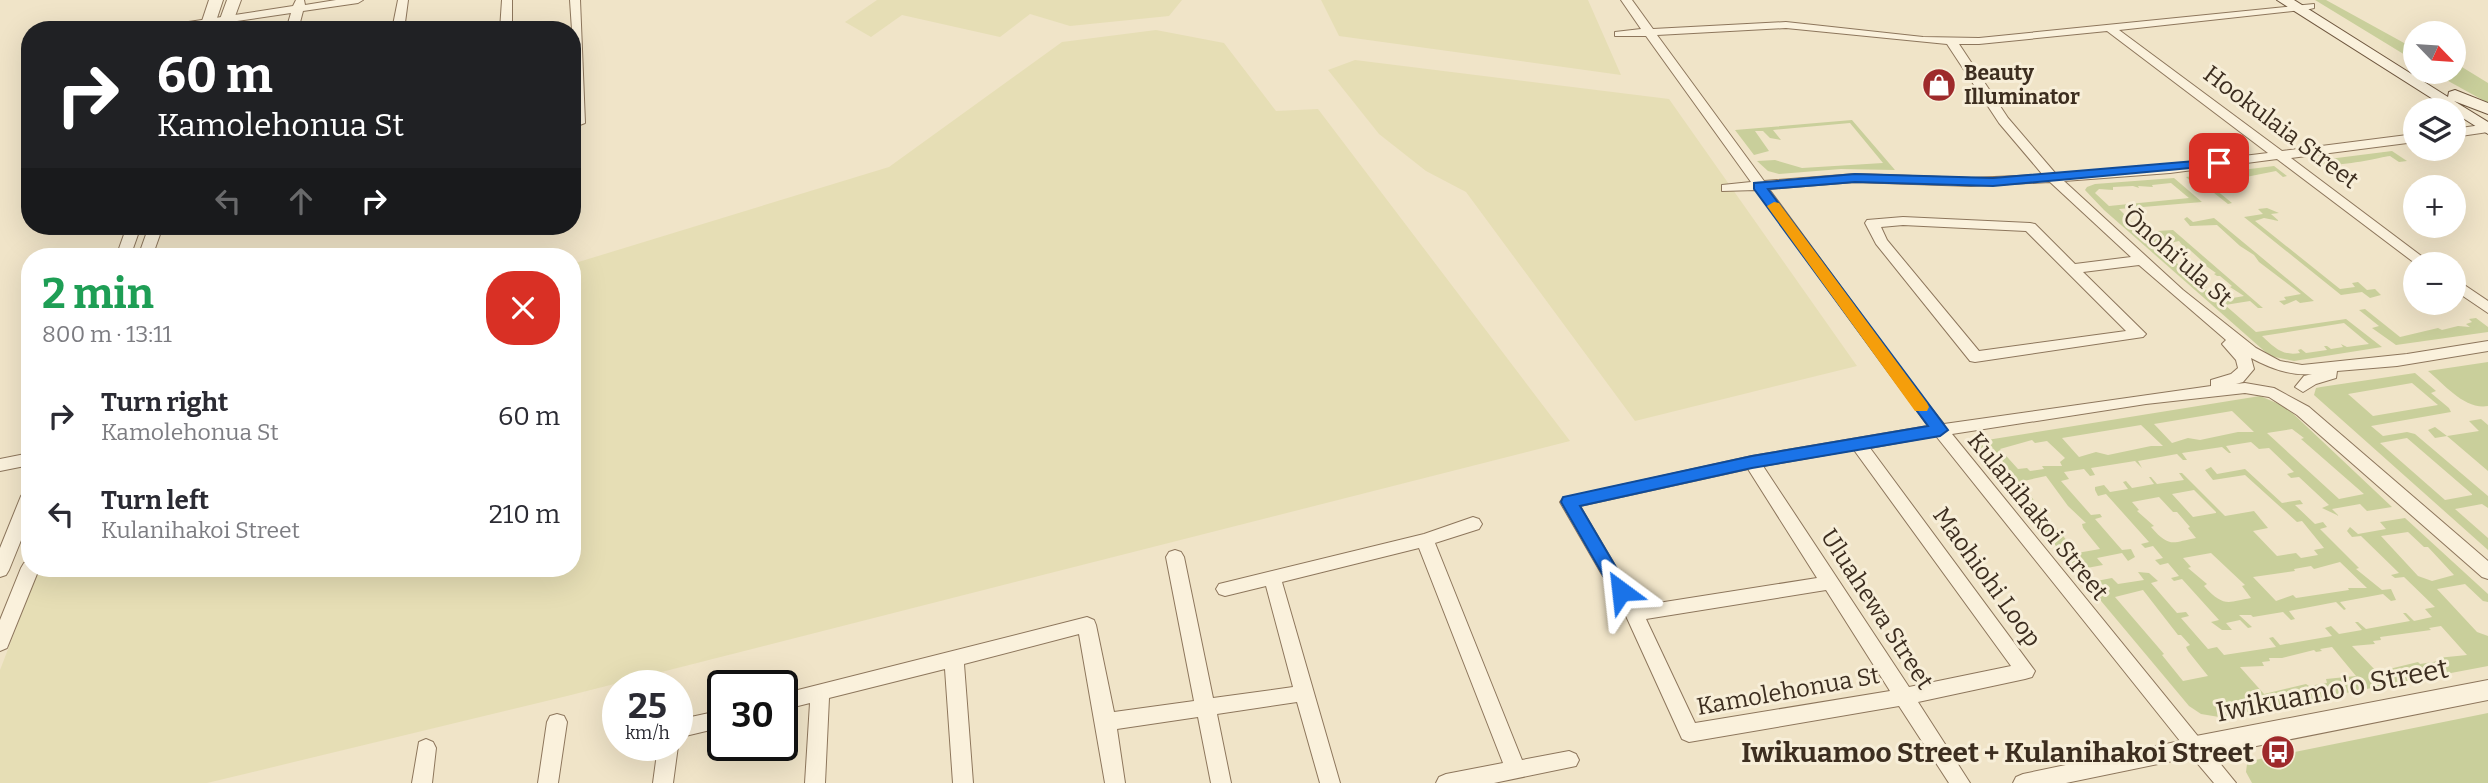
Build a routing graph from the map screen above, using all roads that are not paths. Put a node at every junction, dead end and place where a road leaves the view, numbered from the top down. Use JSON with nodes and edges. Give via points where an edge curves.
{"nodes":[{"id":1,"x":216,"y":0,"type":"edge"},
{"id":2,"x":234,"y":0,"type":"edge"},
{"id":3,"x":358,"y":0,"type":"edge"},
{"id":4,"x":402,"y":0,"type":"edge"},
{"id":5,"x":507,"y":0,"type":"edge"},
{"id":6,"x":575,"y":0,"type":"edge"},
{"id":7,"x":1626,"y":0,"type":"edge"},
{"id":8,"x":2298,"y":3,"type":"edge"},
{"id":9,"x":299,"y":5,"type":"edge"},
{"id":10,"x":209,"y":21,"type":"edge"},
{"id":11,"x":226,"y":21,"type":"edge"},
{"id":12,"x":237,"y":21,"type":"edge"},
{"id":13,"x":399,"y":21,"type":"edge"},
{"id":14,"x":506,"y":21,"type":"edge"},
{"id":15,"x":576,"y":21,"type":"edge"},
{"id":16,"x":2110,"y":27,"type":"junction"},
{"id":17,"x":1649,"y":33,"type":"junction"},
{"id":18,"x":1619,"y":34,"type":"dead end"},
{"id":19,"x":1951,"y":41,"type":"junction"},
{"id":20,"x":2403,"y":64,"type":"edge"},
{"id":21,"x":2437,"y":84,"type":"edge"},
{"id":22,"x":2451,"y":93,"type":"junction"},
{"id":23,"x":2488,"y":109,"type":"edge"},
{"id":24,"x":2488,"y":125,"type":"edge"},
{"id":25,"x":2466,"y":130,"type":"edge"},
{"id":26,"x":2403,"y":140,"type":"edge"},
{"id":27,"x":2281,"y":155,"type":"junction"},
{"id":28,"x":2053,"y":178,"type":"junction"},
{"id":29,"x":1759,"y":186,"type":"junction"},
{"id":30,"x":1727,"y":188,"type":"dead end"},
{"id":31,"x":2409,"y":252,"type":"edge"},
{"id":32,"x":2141,"y":260,"type":"junction"},
{"id":33,"x":2072,"y":269,"type":"junction"},
{"id":34,"x":2466,"y":292,"type":"edge"},
{"id":35,"x":2178,"y":293,"type":"junction"},
{"id":36,"x":2488,"y":308,"type":"edge"},
{"id":37,"x":2488,"y":346,"type":"edge"},
{"id":38,"x":2405,"y":359,"type":"junction"},
{"id":39,"x":2276,"y":365,"type":"junction"},
{"id":40,"x":2246,"y":369,"type":"junction"},
{"id":41,"x":2302,"y":389,"type":"junction"},
{"id":42,"x":2272,"y":393,"type":"junction"},
{"id":43,"x":2146,"y":399,"type":"junction"},
{"id":44,"x":1940,"y":430,"type":"junction"},
{"id":45,"x":1859,"y":445,"type":"junction"},
{"id":46,"x":21,"y":461,"type":"edge"},
{"id":47,"x":1752,"y":462,"type":"junction"},
{"id":48,"x":0,"y":465,"type":"edge"},
{"id":49,"x":2394,"y":488,"type":"junction"},
{"id":50,"x":21,"y":518,"type":"edge"},
{"id":51,"x":1473,"y":524,"type":"dead end"},
{"id":52,"x":1425,"y":540,"type":"junction"},
{"id":53,"x":1175,"y":557,"type":"dead end"},
{"id":54,"x":0,"y":570,"type":"edge"},
{"id":55,"x":2488,"y":572,"type":"edge"},
{"id":56,"x":26,"y":577,"type":"edge"},
{"id":57,"x":1272,"y":577,"type":"junction"},
{"id":58,"x":1828,"y":583,"type":"junction"},
{"id":59,"x":1225,"y":589,"type":"dead end"},
{"id":60,"x":1634,"y":614,"type":"junction"},
{"id":61,"x":0,"y":643,"type":"edge"},
{"id":62,"x":954,"y":659,"type":"junction"},
{"id":63,"x":2488,"y":690,"type":"edge"},
{"id":64,"x":820,"y":693,"type":"junction"},
{"id":65,"x":1305,"y":693,"type":"junction"},
{"id":66,"x":1902,"y":697,"type":"junction"},
{"id":67,"x":798,"y":698,"type":"edge"},
{"id":68,"x":1205,"y":708,"type":"junction"},
{"id":69,"x":556,"y":722,"type":"dead end"},
{"id":70,"x":1106,"y":722,"type":"junction"},
{"id":71,"x":2196,"y":747,"type":"junction"},
{"id":72,"x":426,"y":748,"type":"dead end"},
{"id":73,"x":1569,"y":760,"type":"dead end"},
{"id":74,"x":666,"y":761,"type":"edge"},
{"id":75,"x":1516,"y":770,"type":"junction"},
{"id":76,"x":422,"y":783,"type":"edge"},
{"id":77,"x":548,"y":783,"type":"edge"},
{"id":78,"x":663,"y":783,"type":"edge"},
{"id":79,"x":815,"y":783,"type":"edge"},
{"id":80,"x":962,"y":783,"type":"edge"},
{"id":81,"x":1115,"y":783,"type":"edge"},
{"id":82,"x":1221,"y":783,"type":"edge"},
{"id":83,"x":1330,"y":783,"type":"edge"},
{"id":84,"x":1446,"y":783,"type":"edge"},
{"id":85,"x":1960,"y":783,"type":"edge"},
{"id":86,"x":2023,"y":783,"type":"edge"},
{"id":87,"x":2226,"y":783,"type":"edge"}],
"edges":[{"from":1,"to":10,"type":"street"},
{"from":2,"to":11,"type":"street"},
{"from":3,"to":9,"type":"street"},
{"from":4,"to":13,"type":"street"},
{"from":5,"to":14,"type":"street"},
{"from":6,"to":15,"type":"street"},
{"from":7,"to":17,"type":"street","name":"Kulanihakoi Street"},
{"from":8,"to":16,"type":"street"},
{"from":8,"to":20,"type":"main road"},
{"from":8,"to":24,"type":"main road"},
{"from":9,"to":12,"type":"street"},
{"from":16,"to":19,"type":"street"},
{"from":16,"to":27,"type":"street","name":"Hookulaia Street"},
{"from":17,"to":18,"type":"street"},
{"from":17,"to":19,"type":"street","via":[[1786,25]]},
{"from":17,"to":29,"type":"street","name":"Kulanihakoi Street"},
{"from":19,"to":28,"type":"street","name":"‘Ōnohi‘ula St","via":[[2003,120]]},
{"from":21,"to":22,"type":"main road"},
{"from":22,"to":23,"type":"main road"},
{"from":22,"to":24,"type":"main road"},
{"from":24,"to":25,"type":"street"},
{"from":26,"to":27,"type":"street"},
{"from":27,"to":28,"type":"street"},
{"from":27,"to":31,"type":"street","name":"Hookulaia Street"},
{"from":28,"to":29,"type":"street","via":[[1982,182],[1855,178]]},
{"from":28,"to":32,"type":"street","name":"‘Ōnohi‘ula St"},
{"from":29,"to":30,"type":"street"},
{"from":29,"to":44,"type":"street","name":"Kulanihakoi Street"},
{"from":32,"to":33,"type":"street"},
{"from":32,"to":35,"type":"street","name":"‘Ōnohi‘ula St"},
{"from":33,"to":33,"type":"street","via":[[2030,226],[1872,223],[1881,241],[1975,357],[2138,334]]},
{"from":34,"to":36,"type":"street"},
{"from":35,"to":39,"type":"street","name":"‘Ōnohi‘ula St","via":[[2246,348]]},
{"from":35,"to":40,"type":"street","via":[[2241,355]]},
{"from":37,"to":38,"type":"street"},
{"from":38,"to":39,"type":"street","via":[[2302,370]]},
{"from":38,"to":41,"type":"street","via":[[2319,377]]},
{"from":39,"to":40,"type":"street","name":"Kamolehonua St","via":[[2253,363]]},
{"from":39,"to":41,"type":"street","via":[[2298,377]]},
{"from":40,"to":42,"type":"street","via":[[2248,378]]},
{"from":40,"to":43,"type":"street","name":"Kamolehonua St","via":[[2229,381]]},
{"from":41,"to":42,"type":"street","via":[[2292,396]]},
{"from":41,"to":49,"type":"street","via":[[2307,403]]},
{"from":42,"to":43,"type":"street","name":"Kamolehonua St","via":[[2245,388]]},
{"from":42,"to":49,"type":"street","via":[[2303,411]]},
{"from":43,"to":44,"type":"street","name":"Kamolehonua St"},
{"from":44,"to":45,"type":"street","name":"Kamolehonua St"},
{"from":44,"to":71,"type":"street","name":"Kulanihakoi Street"},
{"from":45,"to":47,"type":"street","name":"Kamolehonua St"},
{"from":45,"to":66,"type":"street","name":"Maohiohi Loop","via":[[2025,671]]},
{"from":46,"to":48,"type":"street"},
{"from":47,"to":58,"type":"street","name":"Uluahewa Street"},
{"from":47,"to":60,"type":"street","name":"Kamolehonua St","via":[[1569,502]]},
{"from":49,"to":55,"type":"street"},
{"from":50,"to":54,"type":"street"},
{"from":51,"to":52,"type":"street"},
{"from":52,"to":57,"type":"street"},
{"from":52,"to":75,"type":"street"},
{"from":53,"to":68,"type":"street"},
{"from":56,"to":61,"type":"street"},
{"from":57,"to":59,"type":"street"},
{"from":57,"to":65,"type":"street"},
{"from":58,"to":60,"type":"street"},
{"from":58,"to":66,"type":"street","name":"Uluahewa Street"},
{"from":60,"to":66,"type":"street","name":"Kamolehonua St","via":[[1689,733]]},
{"from":62,"to":64,"type":"street"},
{"from":62,"to":70,"type":"street","via":[[1087,625]]},
{"from":62,"to":80,"type":"street"},
{"from":63,"to":71,"type":"street","name":"Iwikuamo'o Street"},
{"from":64,"to":67,"type":"street"},
{"from":64,"to":79,"type":"street"},
{"from":65,"to":68,"type":"street"},
{"from":65,"to":83,"type":"street"},
{"from":66,"to":85,"type":"street","name":"Uluahewa Street"},
{"from":68,"to":70,"type":"street"},
{"from":68,"to":82,"type":"street"},
{"from":69,"to":77,"type":"street"},
{"from":70,"to":81,"type":"street"},
{"from":71,"to":86,"type":"street","name":"Iwikuamo'o Street"},
{"from":71,"to":87,"type":"street","name":"Kulanihakoi Street"},
{"from":72,"to":76,"type":"street"},
{"from":73,"to":75,"type":"street"},
{"from":74,"to":78,"type":"street"},
{"from":75,"to":84,"type":"street"}]}
